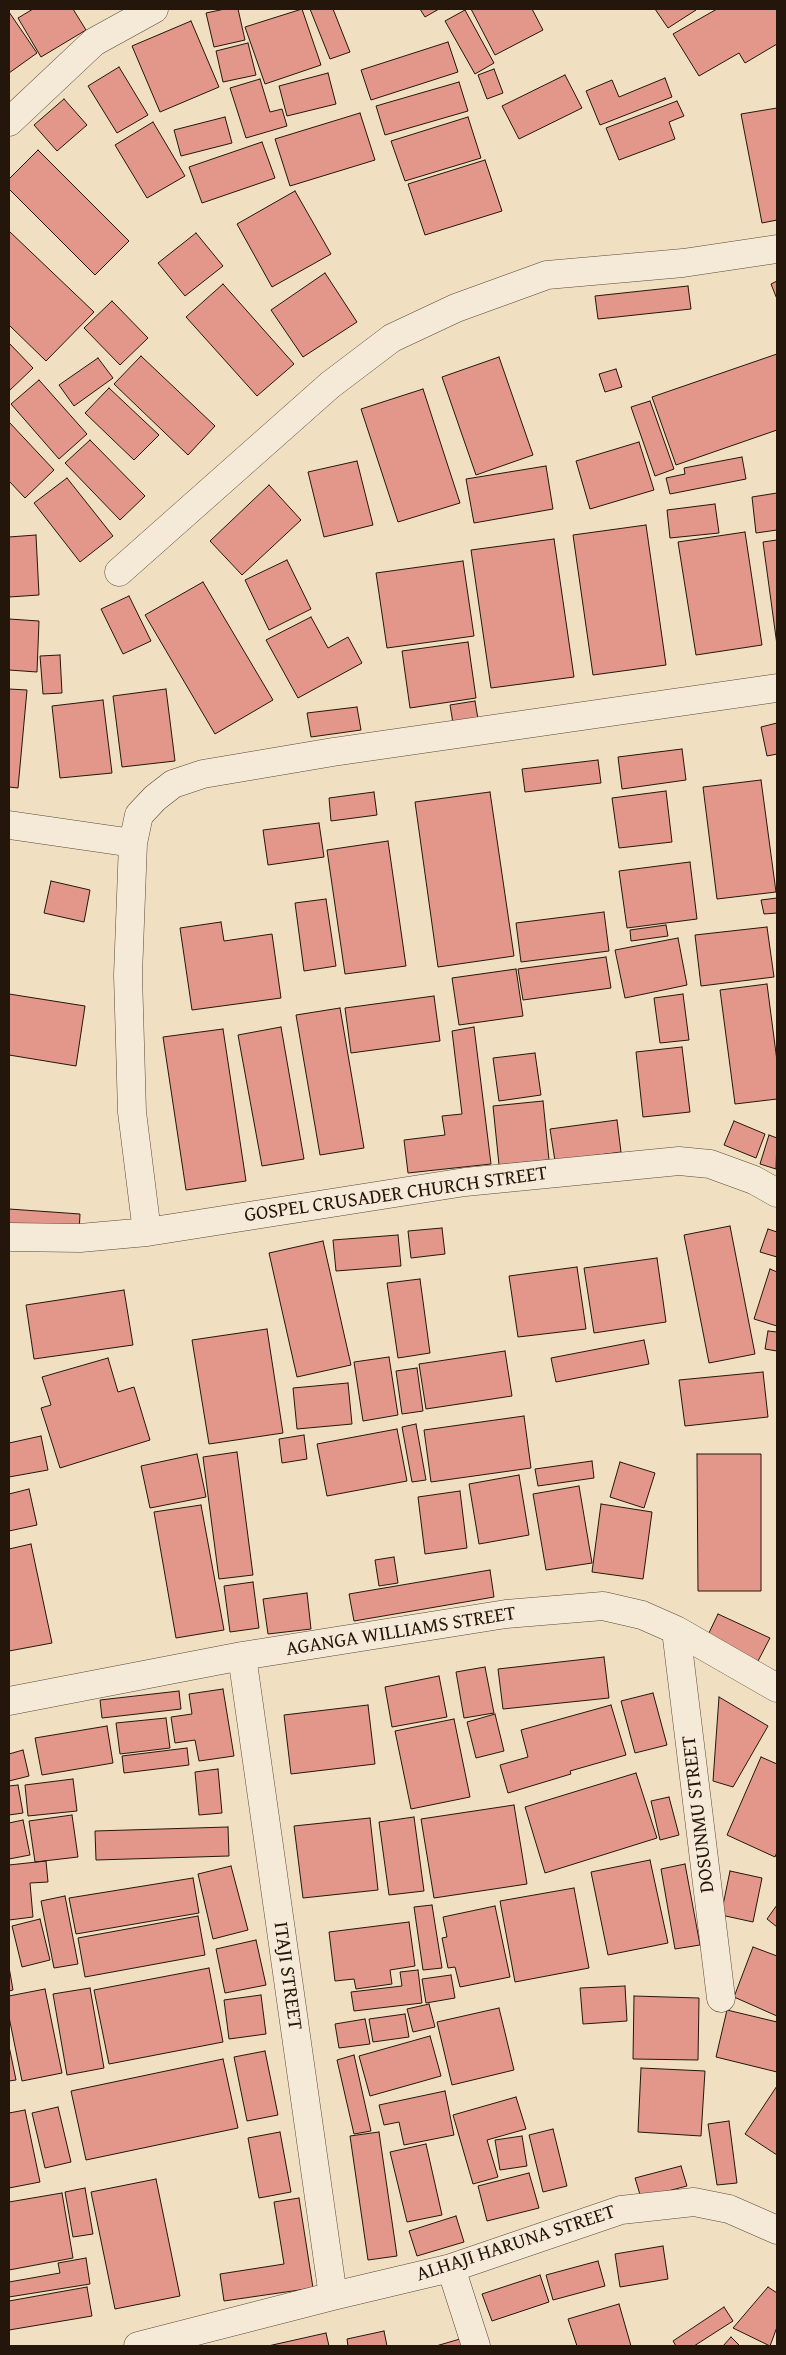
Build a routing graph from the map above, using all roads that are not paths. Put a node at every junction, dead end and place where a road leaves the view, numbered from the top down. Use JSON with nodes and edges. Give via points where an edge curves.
{"nodes":[{"id":1,"x":154,"y":9,"type":"edge"},
{"id":2,"x":9,"y":122,"type":"edge"},
{"id":3,"x":777,"y":249,"type":"edge"},
{"id":4,"x":120,"y":572,"type":"dead end"},
{"id":5,"x":777,"y":688,"type":"edge"},
{"id":6,"x":9,"y":825,"type":"edge"},
{"id":7,"x":132,"y":843,"type":"junction"},
{"id":8,"x":777,"y":1193,"type":"edge"},
{"id":9,"x":147,"y":1232,"type":"junction"},
{"id":10,"x":9,"y":1237,"type":"edge"},
{"id":11,"x":676,"y":1630,"type":"junction"},
{"id":12,"x":242,"y":1656,"type":"junction"},
{"id":13,"x":777,"y":1688,"type":"edge"},
{"id":14,"x":9,"y":1701,"type":"edge"},
{"id":15,"x":721,"y":1998,"type":"dead end"},
{"id":16,"x":777,"y":2230,"type":"edge"},
{"id":17,"x":451,"y":2268,"type":"junction"},
{"id":18,"x":333,"y":2296,"type":"junction"},
{"id":19,"x":138,"y":2346,"type":"edge"},
{"id":20,"x":476,"y":2346,"type":"edge"}],
"edges":[{"from":1,"to":2,"type":"street","via":[[94,42]]},
{"from":3,"to":4,"type":"street","via":[[547,275],[456,308],[392,338],[330,385]]},
{"from":5,"to":7,"type":"street","via":[[202,774],[173,784],[154,798],[139,815]]},
{"from":6,"to":7,"type":"street"},
{"from":7,"to":9,"type":"street","via":[[128,975],[132,1102]]},
{"from":8,"to":9,"type":"street","name":"GOSPEL CRUSADER CHURCH STREET","via":[[754,1180],[710,1164],[679,1160],[465,1182]]},
{"from":9,"to":10,"type":"street","name":"GOSPEL CRUSADER CHURCH STREET","via":[[80,1238]]},
{"from":11,"to":12,"type":"street","name":"AGANGA WILLIAMS STREET","via":[[642,1615],[603,1606],[506,1614]]},
{"from":11,"to":13,"type":"street","name":"AGANGA WILLIAMS STREET"},
{"from":11,"to":15,"type":"street","name":"DOSUNMU STREET"},
{"from":12,"to":14,"type":"street","name":"AGANGA WILLIAMS STREET"},
{"from":12,"to":18,"type":"street","name":"ITAJI STREET"},
{"from":16,"to":17,"type":"street","name":"ALHAJI HARUNA STREET","via":[[729,2209],[694,2202],[621,2210]]},
{"from":17,"to":18,"type":"street","name":"ALHAJI HARUNA STREET"},
{"from":17,"to":20,"type":"street"},
{"from":18,"to":19,"type":"street","name":"ALHAJI HARUNA STREET"}]}
